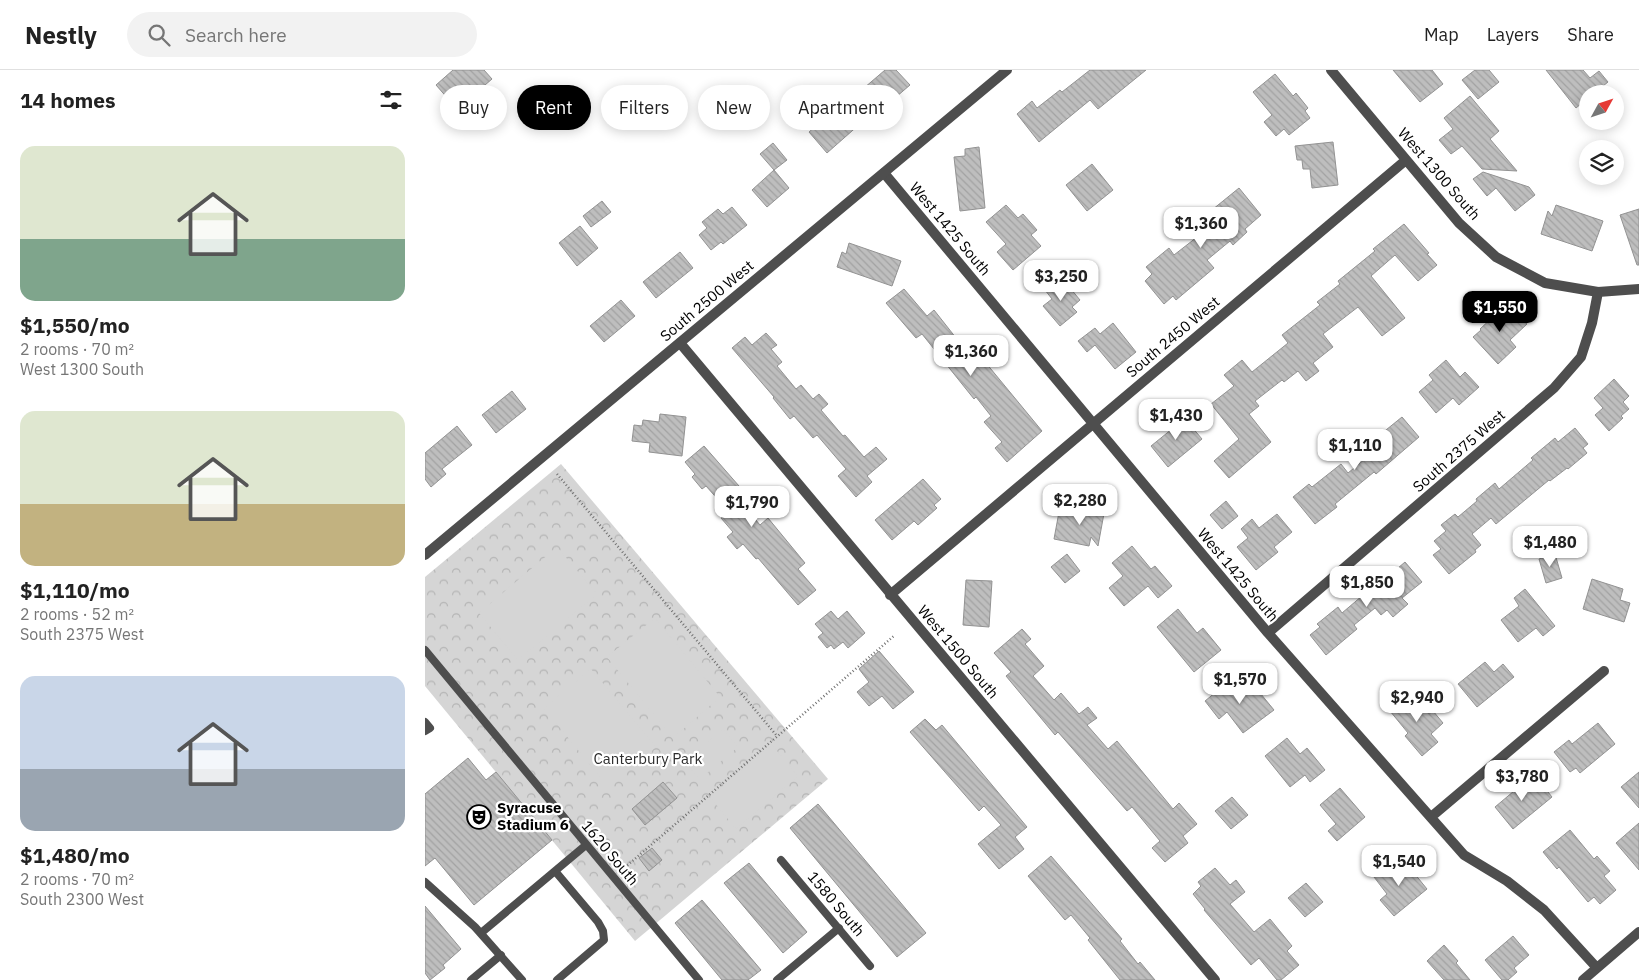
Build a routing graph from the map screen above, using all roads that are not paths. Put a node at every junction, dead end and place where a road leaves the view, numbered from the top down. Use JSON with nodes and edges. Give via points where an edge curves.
{"nodes":[{"id":1,"x":1007,"y":70,"type":"edge"},
{"id":2,"x":1331,"y":70,"type":"edge"},
{"id":3,"x":1406,"y":160,"type":"junction"},
{"id":4,"x":884,"y":173,"type":"junction"},
{"id":5,"x":1639,"y":288,"type":"edge"},
{"id":6,"x":1598,"y":292,"type":"junction"},
{"id":7,"x":680,"y":343,"type":"junction"},
{"id":8,"x":1093,"y":424,"type":"junction"},
{"id":9,"x":425,"y":555,"type":"edge"},
{"id":10,"x":890,"y":595,"type":"junction"},
{"id":11,"x":1268,"y":633,"type":"junction"},
{"id":12,"x":425,"y":650,"type":"edge"},
{"id":13,"x":1604,"y":671,"type":"dead end"},
{"id":14,"x":425,"y":722,"type":"edge"},
{"id":15,"x":425,"y":731,"type":"edge"},
{"id":16,"x":1431,"y":818,"type":"junction"},
{"id":17,"x":585,"y":845,"type":"junction"},
{"id":18,"x":781,"y":860,"type":"dead end"},
{"id":19,"x":555,"y":871,"type":"junction"},
{"id":20,"x":425,"y":882,"type":"edge"},
{"id":21,"x":839,"y":928,"type":"junction"},
{"id":22,"x":1639,"y":932,"type":"edge"},
{"id":23,"x":481,"y":933,"type":"junction"},
{"id":24,"x":501,"y":955,"type":"junction"},
{"id":25,"x":870,"y":966,"type":"dead end"},
{"id":26,"x":1597,"y":968,"type":"junction"},
{"id":27,"x":471,"y":980,"type":"edge"},
{"id":28,"x":523,"y":980,"type":"edge"},
{"id":29,"x":557,"y":980,"type":"edge"},
{"id":30,"x":699,"y":980,"type":"edge"},
{"id":31,"x":777,"y":980,"type":"edge"},
{"id":32,"x":1215,"y":980,"type":"edge"},
{"id":33,"x":1583,"y":980,"type":"edge"}],
"edges":[{"from":1,"to":4,"type":"street","name":"South 2500 West"},
{"from":2,"to":3,"type":"street","name":"West 1300 South"},
{"from":3,"to":6,"type":"street","name":"West 1300 South","via":[[1459,223],[1496,257],[1545,283]]},
{"from":3,"to":8,"type":"street","name":"South 2450 West"},
{"from":4,"to":7,"type":"street","name":"South 2500 West"},
{"from":4,"to":8,"type":"street","name":"West 1425 South"},
{"from":5,"to":6,"type":"street"},
{"from":6,"to":11,"type":"street","name":"South 2375 West","via":[[1593,322],[1581,356],[1554,388]]},
{"from":7,"to":9,"type":"street","name":"South 2500 West"},
{"from":7,"to":10,"type":"street","name":"West 1500 South"},
{"from":8,"to":10,"type":"street","name":"South 2450 West"},
{"from":8,"to":11,"type":"street","name":"West 1425 South"},
{"from":10,"to":32,"type":"street","name":"West 1500 South"},
{"from":11,"to":16,"type":"street","name":"West 1425 South"},
{"from":12,"to":17,"type":"lane","name":"1620 South"},
{"from":13,"to":16,"type":"street"},
{"from":14,"to":15,"type":"lane","via":[[430,728]]},
{"from":16,"to":26,"type":"street","name":"West 1425 South","via":[[1464,855],[1507,881],[1544,910]]},
{"from":17,"to":19,"type":"lane"},
{"from":17,"to":30,"type":"lane","name":"1620 South"},
{"from":18,"to":21,"type":"lane","name":"1580 South"},
{"from":19,"to":23,"type":"lane"},
{"from":19,"to":29,"type":"lane","via":[[598,922],[604,940]]},
{"from":20,"to":23,"type":"lane"},
{"from":21,"to":25,"type":"lane","name":"1580 South"},
{"from":21,"to":31,"type":"lane"},
{"from":22,"to":26,"type":"street"},
{"from":23,"to":24,"type":"lane"},
{"from":24,"to":27,"type":"lane"},
{"from":24,"to":28,"type":"lane"},
{"from":26,"to":33,"type":"street"}]}
